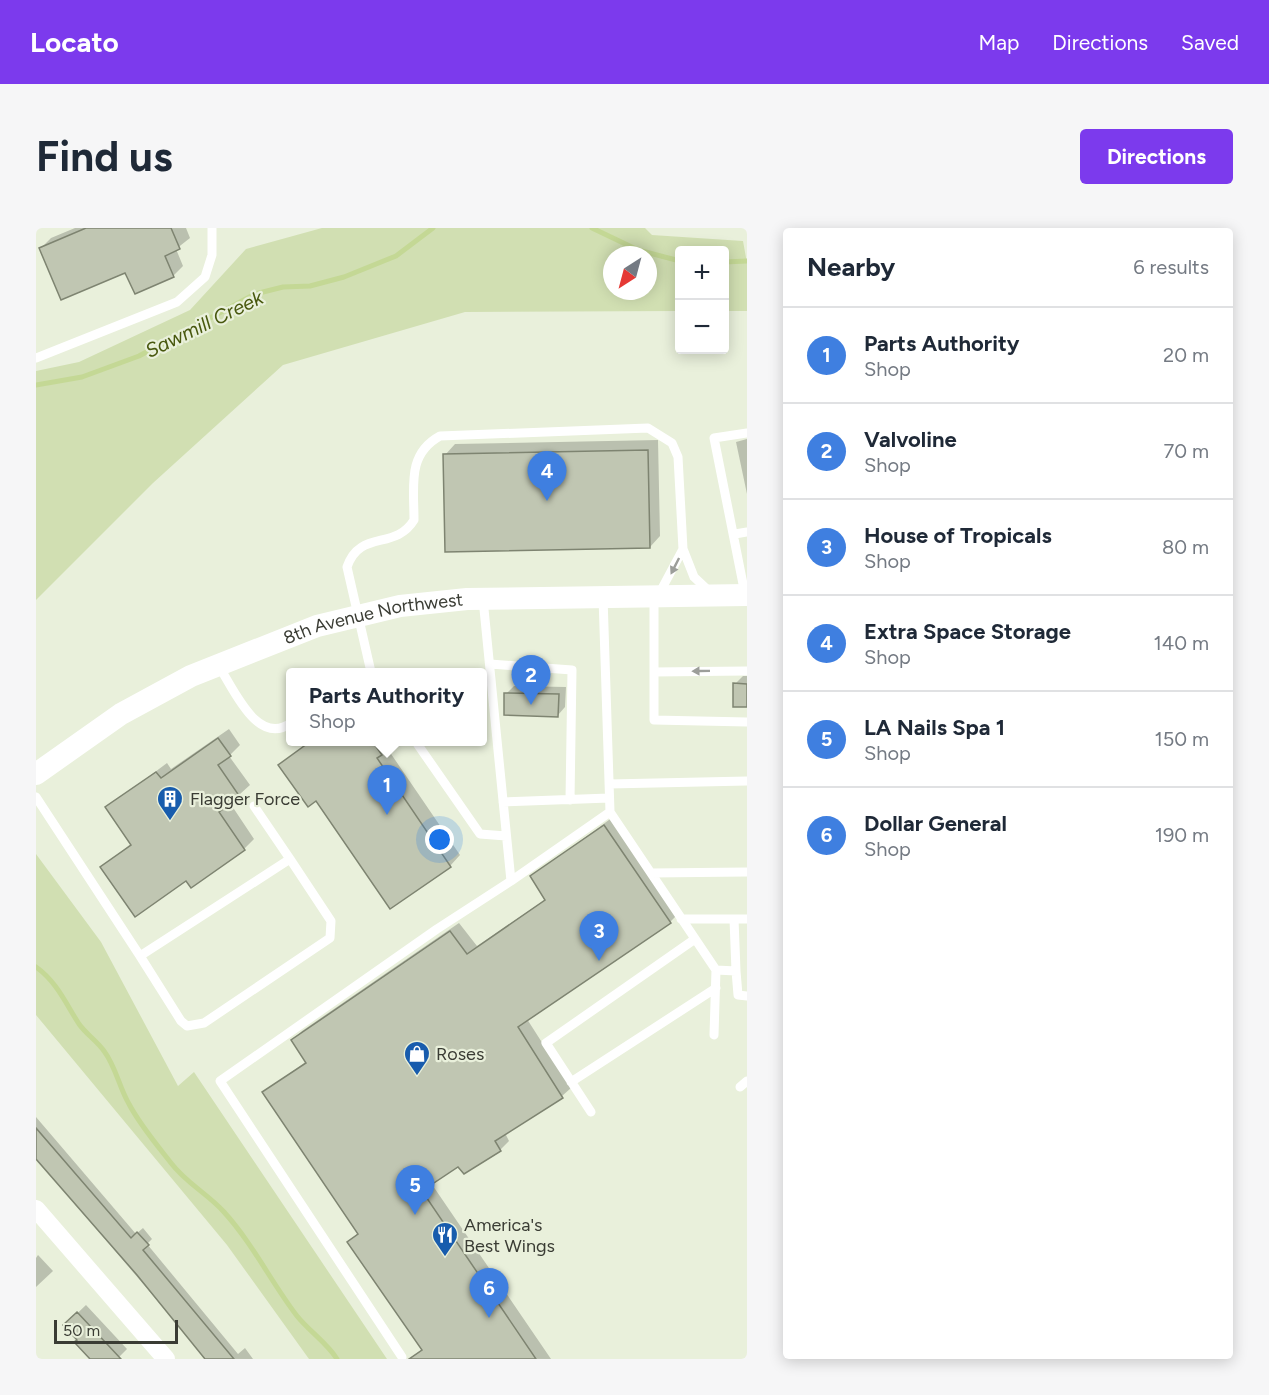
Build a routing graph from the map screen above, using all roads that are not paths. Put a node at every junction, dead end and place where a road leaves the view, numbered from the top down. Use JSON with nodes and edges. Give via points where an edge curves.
{"nodes":[{"id":1,"x":212,"y":228,"type":"edge"},
{"id":2,"x":36,"y":358,"type":"edge"},
{"id":3,"x":747,"y":433,"type":"edge"},
{"id":4,"x":747,"y":532,"type":"edge"},
{"id":5,"x":735,"y":534,"type":"junction"},
{"id":6,"x":683,"y":549,"type":"junction"},
{"id":7,"x":714,"y":595,"type":"junction"},
{"id":8,"x":746,"y":595,"type":"edge"},
{"id":9,"x":656,"y":596,"type":"junction"},
{"id":10,"x":603,"y":597,"type":"junction"},
{"id":11,"x":483,"y":598,"type":"junction"},
{"id":12,"x":358,"y":616,"type":"junction"},
{"id":13,"x":490,"y":664,"type":"junction"},
{"id":14,"x":218,"y":665,"type":"junction"},
{"id":15,"x":367,"y":668,"type":"edge"},
{"id":16,"x":747,"y":671,"type":"edge"},
{"id":17,"x":654,"y":672,"type":"junction"},
{"id":18,"x":747,"y":722,"type":"edge"},
{"id":19,"x":286,"y":726,"type":"edge"},
{"id":20,"x":419,"y":746,"type":"edge"},
{"id":21,"x":36,"y":774,"type":"edge"},
{"id":22,"x":747,"y":781,"type":"edge"},
{"id":23,"x":609,"y":784,"type":"junction"},
{"id":24,"x":36,"y":797,"type":"edge"},
{"id":25,"x":609,"y":798,"type":"junction"},
{"id":26,"x":570,"y":800,"type":"junction"},
{"id":27,"x":503,"y":802,"type":"junction"},
{"id":28,"x":254,"y":806,"type":"dead end"},
{"id":29,"x":609,"y":812,"type":"junction"},
{"id":30,"x":506,"y":836,"type":"junction"},
{"id":31,"x":290,"y":859,"type":"junction"},
{"id":32,"x":747,"y":872,"type":"edge"},
{"id":33,"x":651,"y":873,"type":"junction"},
{"id":34,"x":511,"y":881,"type":"junction"},
{"id":35,"x":681,"y":919,"type":"junction"},
{"id":36,"x":734,"y":919,"type":"junction"},
{"id":37,"x":747,"y":919,"type":"edge"},
{"id":38,"x":695,"y":939,"type":"junction"},
{"id":39,"x":140,"y":957,"type":"junction"},
{"id":40,"x":716,"y":970,"type":"junction"},
{"id":41,"x":736,"y":971,"type":"junction"},
{"id":42,"x":716,"y":988,"type":"junction"},
{"id":43,"x":747,"y":996,"type":"edge"},
{"id":44,"x":714,"y":1035,"type":"dead end"},
{"id":45,"x":571,"y":1082,"type":"junction"},
{"id":46,"x":591,"y":1112,"type":"dead end"},
{"id":47,"x":36,"y":1209,"type":"edge"},
{"id":48,"x":402,"y":1357,"type":"dead end"},
{"id":49,"x":166,"y":1359,"type":"edge"}],
"edges":[{"from":1,"to":2,"type":"lane","via":[[212,255],[205,277],[177,302]]},
{"from":3,"to":5,"type":"lane","via":[[714,438]]},
{"from":4,"to":5,"type":"lane"},
{"from":5,"to":8,"type":"lane"},
{"from":6,"to":7,"type":"lane","via":[[694,577]]},
{"from":6,"to":9,"type":"lane","one_way":true},
{"from":6,"to":12,"type":"lane","via":[[678,457],[672,443],[648,428],[440,436],[426,444],[416,460],[414,520],[409,528],[352,554],[347,567]]},
{"from":7,"to":8,"type":"street","name":"8th Avenue Northwest"},
{"from":7,"to":9,"type":"street","name":"8th Avenue Northwest"},
{"from":9,"to":10,"type":"street","name":"8th Avenue Northwest"},
{"from":9,"to":17,"type":"lane"},
{"from":10,"to":11,"type":"street","name":"8th Avenue Northwest"},
{"from":10,"to":23,"type":"lane"},
{"from":11,"to":12,"type":"street","name":"8th Avenue Northwest","via":[[400,606]]},
{"from":11,"to":13,"type":"lane"},
{"from":12,"to":14,"type":"street","name":"8th Avenue Northwest","via":[[317,626]]},
{"from":12,"to":15,"type":"lane"},
{"from":13,"to":26,"type":"lane","via":[[572,670]]},
{"from":13,"to":27,"type":"lane"},
{"from":14,"to":19,"type":"lane","via":[[257,725],[270,730]]},
{"from":14,"to":21,"type":"street","name":"8th Avenue Northwest","via":[[121,714]]},
{"from":16,"to":17,"type":"lane","one_way":true},
{"from":17,"to":18,"type":"lane","via":[[654,720]]},
{"from":20,"to":30,"type":"lane","via":[[480,834]]},
{"from":22,"to":23,"type":"lane"},
{"from":23,"to":25,"type":"lane"},
{"from":24,"to":39,"type":"lane"},
{"from":25,"to":26,"type":"lane"},
{"from":25,"to":29,"type":"lane"},
{"from":26,"to":27,"type":"lane"},
{"from":27,"to":30,"type":"lane"},
{"from":28,"to":31,"type":"lane"},
{"from":29,"to":33,"type":"lane"},
{"from":29,"to":34,"type":"lane"},
{"from":30,"to":34,"type":"lane"},
{"from":31,"to":39,"type":"lane"},
{"from":31,"to":39,"type":"lane","via":[[331,921],[330,938],[204,1023],[187,1026],[181,1021]]},
{"from":32,"to":33,"type":"lane"},
{"from":33,"to":35,"type":"lane"},
{"from":34,"to":48,"type":"lane","via":[[220,1081]]},
{"from":35,"to":36,"type":"lane"},
{"from":35,"to":38,"type":"lane"},
{"from":36,"to":37,"type":"lane"},
{"from":36,"to":41,"type":"lane"},
{"from":38,"to":40,"type":"lane"},
{"from":38,"to":45,"type":"lane","via":[[546,1043]]},
{"from":40,"to":41,"type":"lane"},
{"from":40,"to":42,"type":"lane"},
{"from":41,"to":43,"type":"lane","via":[[738,995]]},
{"from":42,"to":44,"type":"lane"},
{"from":42,"to":45,"type":"lane"},
{"from":45,"to":46,"type":"lane"},
{"from":47,"to":49,"type":"street"}]}
